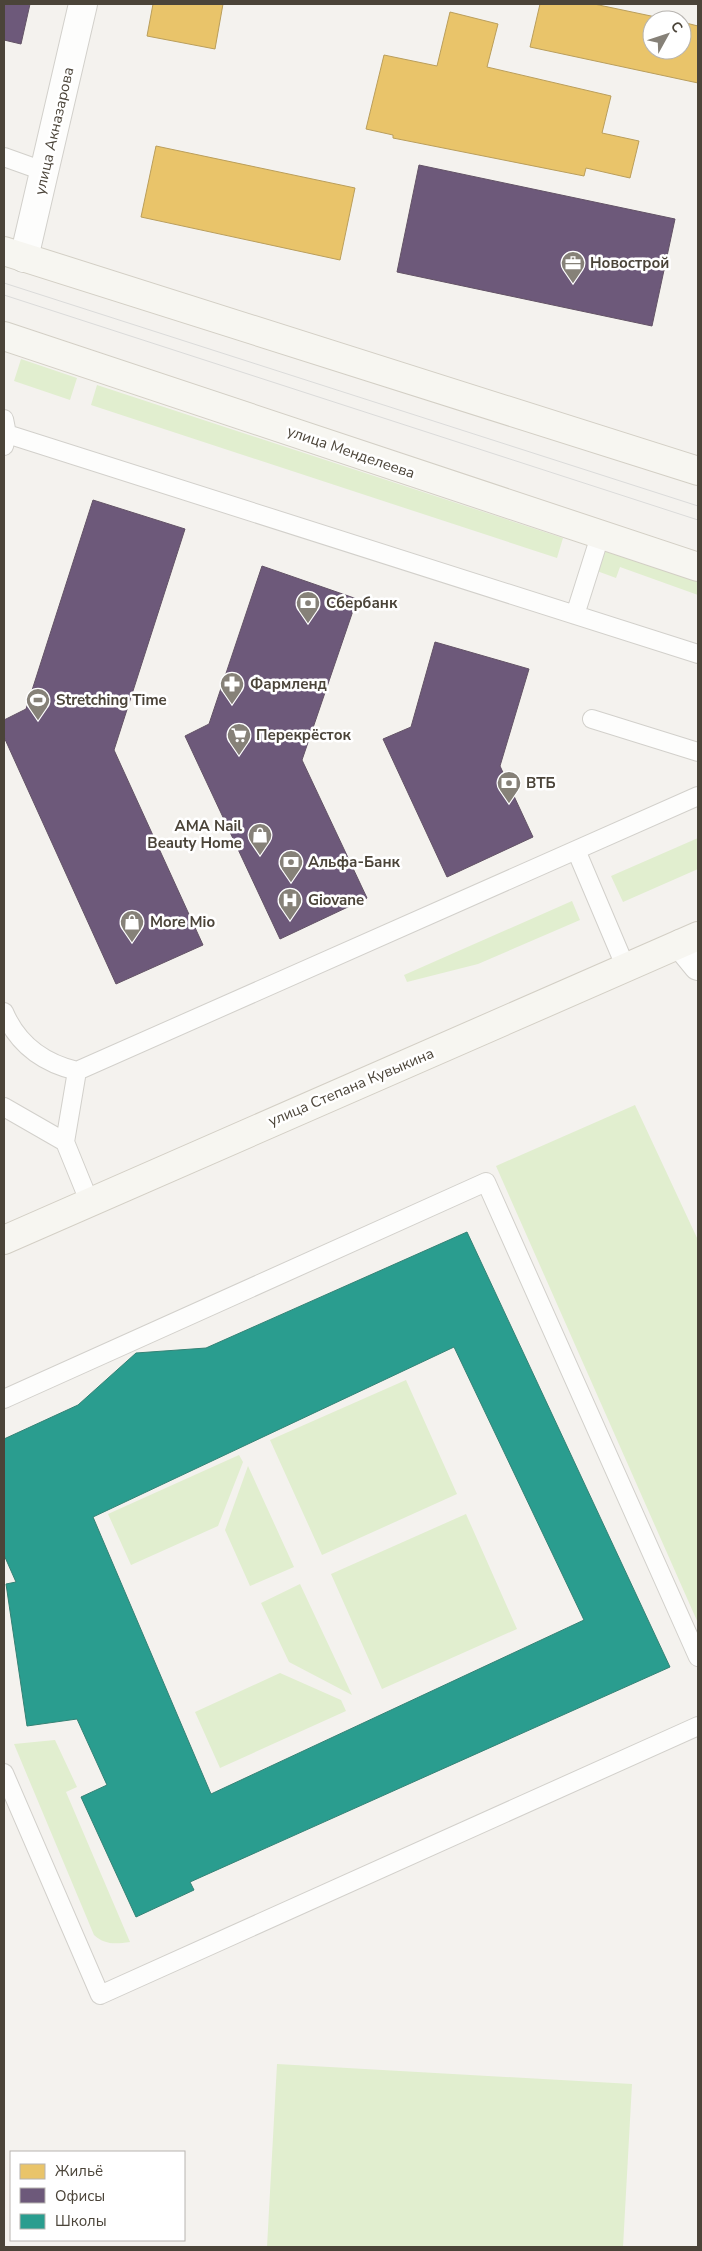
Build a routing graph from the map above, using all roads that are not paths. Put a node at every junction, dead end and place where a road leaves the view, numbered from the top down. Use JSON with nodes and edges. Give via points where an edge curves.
{"nodes":[{"id":1,"x":83,"y":4,"type":"edge"},
{"id":2,"x":4,"y":157,"type":"edge"},
{"id":3,"x":46,"y":172,"type":"junction"},
{"id":4,"x":14,"y":254,"type":"edge"},
{"id":5,"x":4,"y":336,"type":"edge"},
{"id":6,"x":5,"y":433,"type":"edge"},
{"id":7,"x":698,"y":471,"type":"edge"},
{"id":8,"x":600,"y":536,"type":"junction"},
{"id":9,"x":698,"y":567,"type":"edge"},
{"id":10,"x":575,"y":615,"type":"junction"},
{"id":11,"x":698,"y":654,"type":"edge"},
{"id":12,"x":592,"y":719,"type":"dead end"},
{"id":13,"x":698,"y":752,"type":"edge"},
{"id":14,"x":698,"y":796,"type":"edge"},
{"id":15,"x":576,"y":850,"type":"junction"},
{"id":16,"x":689,"y":940,"type":"edge"},
{"id":17,"x":698,"y":966,"type":"edge"},
{"id":18,"x":626,"y":968,"type":"junction"},
{"id":19,"x":4,"y":1012,"type":"edge"},
{"id":20,"x":77,"y":1071,"type":"junction"},
{"id":21,"x":5,"y":1108,"type":"edge"},
{"id":22,"x":65,"y":1142,"type":"junction"},
{"id":23,"x":89,"y":1201,"type":"junction"},
{"id":24,"x":4,"y":1240,"type":"edge"},
{"id":25,"x":4,"y":1398,"type":"edge"},
{"id":26,"x":698,"y":1656,"type":"edge"},
{"id":27,"x":698,"y":1726,"type":"edge"},
{"id":28,"x":4,"y":1773,"type":"edge"}],
"edges":[{"from":1,"to":3,"type":"street","name":"улица Акназарова"},
{"from":2,"to":3,"type":"lane"},
{"from":3,"to":4,"type":"street","name":"улица Акназарова"},
{"from":4,"to":7,"type":"main road"},
{"from":5,"to":8,"type":"main road","name":"улица Менделеева"},
{"from":6,"to":10,"type":"lane"},
{"from":8,"to":9,"type":"main road","name":"улица Менделеева"},
{"from":8,"to":10,"type":"lane"},
{"from":10,"to":11,"type":"lane"},
{"from":12,"to":13,"type":"lane"},
{"from":14,"to":15,"type":"lane"},
{"from":15,"to":18,"type":"lane"},
{"from":15,"to":20,"type":"lane"},
{"from":16,"to":17,"type":"street"},
{"from":16,"to":18,"type":"main road","name":"улица Степана Кувыкина"},
{"from":18,"to":23,"type":"main road","name":"улица Степана Кувыкина"},
{"from":19,"to":20,"type":"lane","via":[[10,1027],[34,1052],[45,1060]]},
{"from":20,"to":22,"type":"lane"},
{"from":21,"to":22,"type":"lane"},
{"from":22,"to":23,"type":"lane"},
{"from":23,"to":24,"type":"main road","name":"улица Степана Кувыкина"},
{"from":25,"to":26,"type":"lane","via":[[486,1182]]},
{"from":27,"to":28,"type":"lane","via":[[100,1995]]}]}
